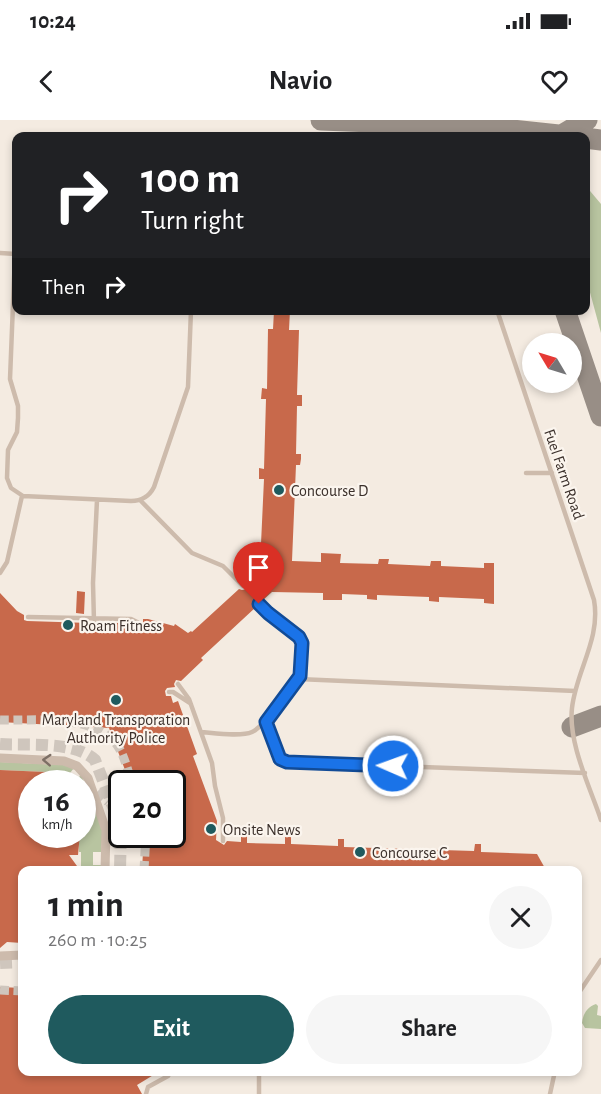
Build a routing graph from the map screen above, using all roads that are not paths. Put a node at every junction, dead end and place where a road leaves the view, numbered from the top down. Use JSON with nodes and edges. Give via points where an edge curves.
{"nodes":[{"id":1,"x":13,"y":315,"type":"edge"},
{"id":2,"x":191,"y":315,"type":"edge"},
{"id":3,"x":499,"y":315,"type":"edge"},
{"id":4,"x":526,"y":472,"type":"dead end"},
{"id":5,"x":552,"y":473,"type":"junction"},
{"id":6,"x":22,"y":496,"type":"junction"},
{"id":7,"x":97,"y":500,"type":"junction"},
{"id":8,"x":140,"y":500,"type":"junction"},
{"id":9,"x":0,"y":573,"type":"edge"},
{"id":10,"x":243,"y":586,"type":"dead end"},
{"id":11,"x":259,"y":604,"type":"dead end"},
{"id":12,"x":28,"y":617,"type":"dead end"},
{"id":13,"x":94,"y":620,"type":"junction"},
{"id":14,"x":139,"y":623,"type":"dead end"},
{"id":15,"x":298,"y":679,"type":"junction"},
{"id":16,"x":178,"y":684,"type":"dead end"},
{"id":17,"x":575,"y":691,"type":"junction"},
{"id":18,"x":169,"y":692,"type":"dead end"},
{"id":19,"x":191,"y":704,"type":"junction"},
{"id":20,"x":266,"y":722,"type":"junction"},
{"id":21,"x":201,"y":732,"type":"junction"},
{"id":22,"x":0,"y":758,"type":"edge"},
{"id":23,"x":81,"y":770,"type":"edge"},
{"id":24,"x":585,"y":773,"type":"junction"},
{"id":25,"x":96,"y":788,"type":"edge"},
{"id":26,"x":98,"y":792,"type":"tunnel mouth"},
{"id":27,"x":96,"y":801,"type":"tunnel mouth"},
{"id":28,"x":601,"y":820,"type":"edge"},
{"id":29,"x":223,"y":841,"type":"dead end"},
{"id":30,"x":105,"y":866,"type":"edge"},
{"id":31,"x":18,"y":955,"type":"edge"},
{"id":32,"x":0,"y":956,"type":"edge"},
{"id":33,"x":601,"y":960,"type":"edge"},
{"id":34,"x":582,"y":984,"type":"edge"},
{"id":35,"x":168,"y":1076,"type":"edge"},
{"id":36,"x":260,"y":1076,"type":"edge"},
{"id":37,"x":554,"y":1076,"type":"edge"},
{"id":38,"x":146,"y":1094,"type":"edge"},
{"id":39,"x":259,"y":1094,"type":"edge"},
{"id":40,"x":550,"y":1094,"type":"edge"}],
"edges":[{"from":1,"to":6,"type":"lane","via":[[10,380],[18,418],[17,432],[8,450],[7,478],[11,488]]},
{"from":2,"to":8,"type":"lane","via":[[188,387],[154,487]]},
{"from":3,"to":5,"type":"lane","name":"Fuel Farm Road"},
{"from":4,"to":5,"type":"lane"},
{"from":5,"to":17,"type":"lane","name":"Fuel Farm Road","via":[[595,606],[594,634]]},
{"from":6,"to":7,"type":"lane"},
{"from":6,"to":9,"type":"lane","via":[[10,552]]},
{"from":7,"to":8,"type":"lane"},
{"from":7,"to":13,"type":"lane"},
{"from":8,"to":10,"type":"lane","via":[[193,554],[223,566]]},
{"from":11,"to":15,"type":"lane","via":[[301,640]]},
{"from":12,"to":13,"type":"lane"},
{"from":13,"to":14,"type":"lane","via":[[134,619]]},
{"from":15,"to":17,"type":"lane"},
{"from":15,"to":20,"type":"lane"},
{"from":16,"to":19,"type":"lane"},
{"from":17,"to":24,"type":"lane","name":"Fuel Farm Road","via":[[572,730]]},
{"from":18,"to":19,"type":"lane"},
{"from":19,"to":21,"type":"lane"},
{"from":20,"to":21,"type":"lane","via":[[247,734]]},
{"from":20,"to":24,"type":"lane","via":[[280,758],[287,762]]},
{"from":21,"to":29,"type":"lane","via":[[222,812]]},
{"from":23,"to":22,"type":"street","one_way":true,"via":[[64,761]]},
{"from":24,"to":28,"type":"lane","name":"Fuel Farm Road"},
{"from":25,"to":26,"type":"street"},
{"from":27,"to":30,"type":"street","via":[[106,830]]},
{"from":31,"to":32,"type":"street"},
{"from":33,"to":34,"type":"lane"},
{"from":35,"to":38,"type":"lane","via":[[148,1087]]},
{"from":36,"to":39,"type":"lane"},
{"from":37,"to":40,"type":"lane"}]}
